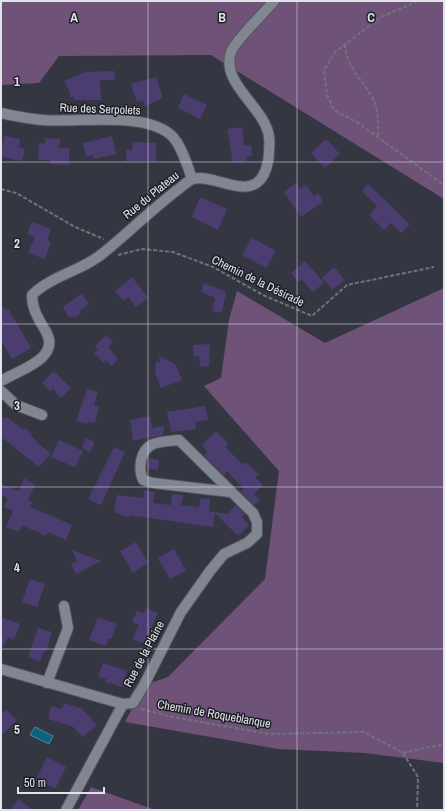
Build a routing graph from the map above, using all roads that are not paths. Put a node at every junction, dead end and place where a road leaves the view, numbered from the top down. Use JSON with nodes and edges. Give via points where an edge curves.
{"nodes":[{"id":1,"x":274,"y":1,"type":"edge"},
{"id":2,"x":1,"y":114,"type":"edge"},
{"id":3,"x":192,"y":179,"type":"junction"},
{"id":4,"x":1,"y":381,"type":"edge"},
{"id":5,"x":1,"y":391,"type":"edge"},
{"id":6,"x":42,"y":415,"type":"dead end"},
{"id":7,"x":230,"y":492,"type":"junction"},
{"id":8,"x":64,"y":606,"type":"dead end"},
{"id":9,"x":1,"y":669,"type":"edge"},
{"id":10,"x":47,"y":684,"type":"junction"},
{"id":11,"x":123,"y":704,"type":"junction"},
{"id":12,"x":66,"y":810,"type":"edge"}],
"edges":[{"from":1,"to":3,"type":"street","name":"Rue du Plateau","via":[[231,51],[229,68],[241,92],[259,114],[269,136],[268,162],[259,181],[247,187],[231,186],[206,177]]},
{"from":2,"to":3,"type":"street","name":"Rue des Serpolets","via":[[43,120],[137,121],[157,126],[172,136],[185,158]]},
{"from":3,"to":4,"type":"street","name":"Rue du Plateau","via":[[89,263],[40,288],[32,295],[32,306],[48,333],[48,352],[40,360]]},
{"from":5,"to":6,"type":"street","via":[[16,405]]},
{"from":7,"to":7,"type":"street","via":[[153,484],[143,480],[140,471],[143,454],[146,448],[155,443],[179,440]]},
{"from":7,"to":11,"type":"street","name":"Rue de la Plaine","via":[[253,513],[257,522],[257,534],[248,543],[224,554],[210,571],[181,612],[133,703]]},
{"from":8,"to":10,"type":"street","via":[[68,628]]},
{"from":9,"to":10,"type":"street"},
{"from":10,"to":11,"type":"street"},
{"from":11,"to":12,"type":"street","name":"Rue de la Plaine"}]}
